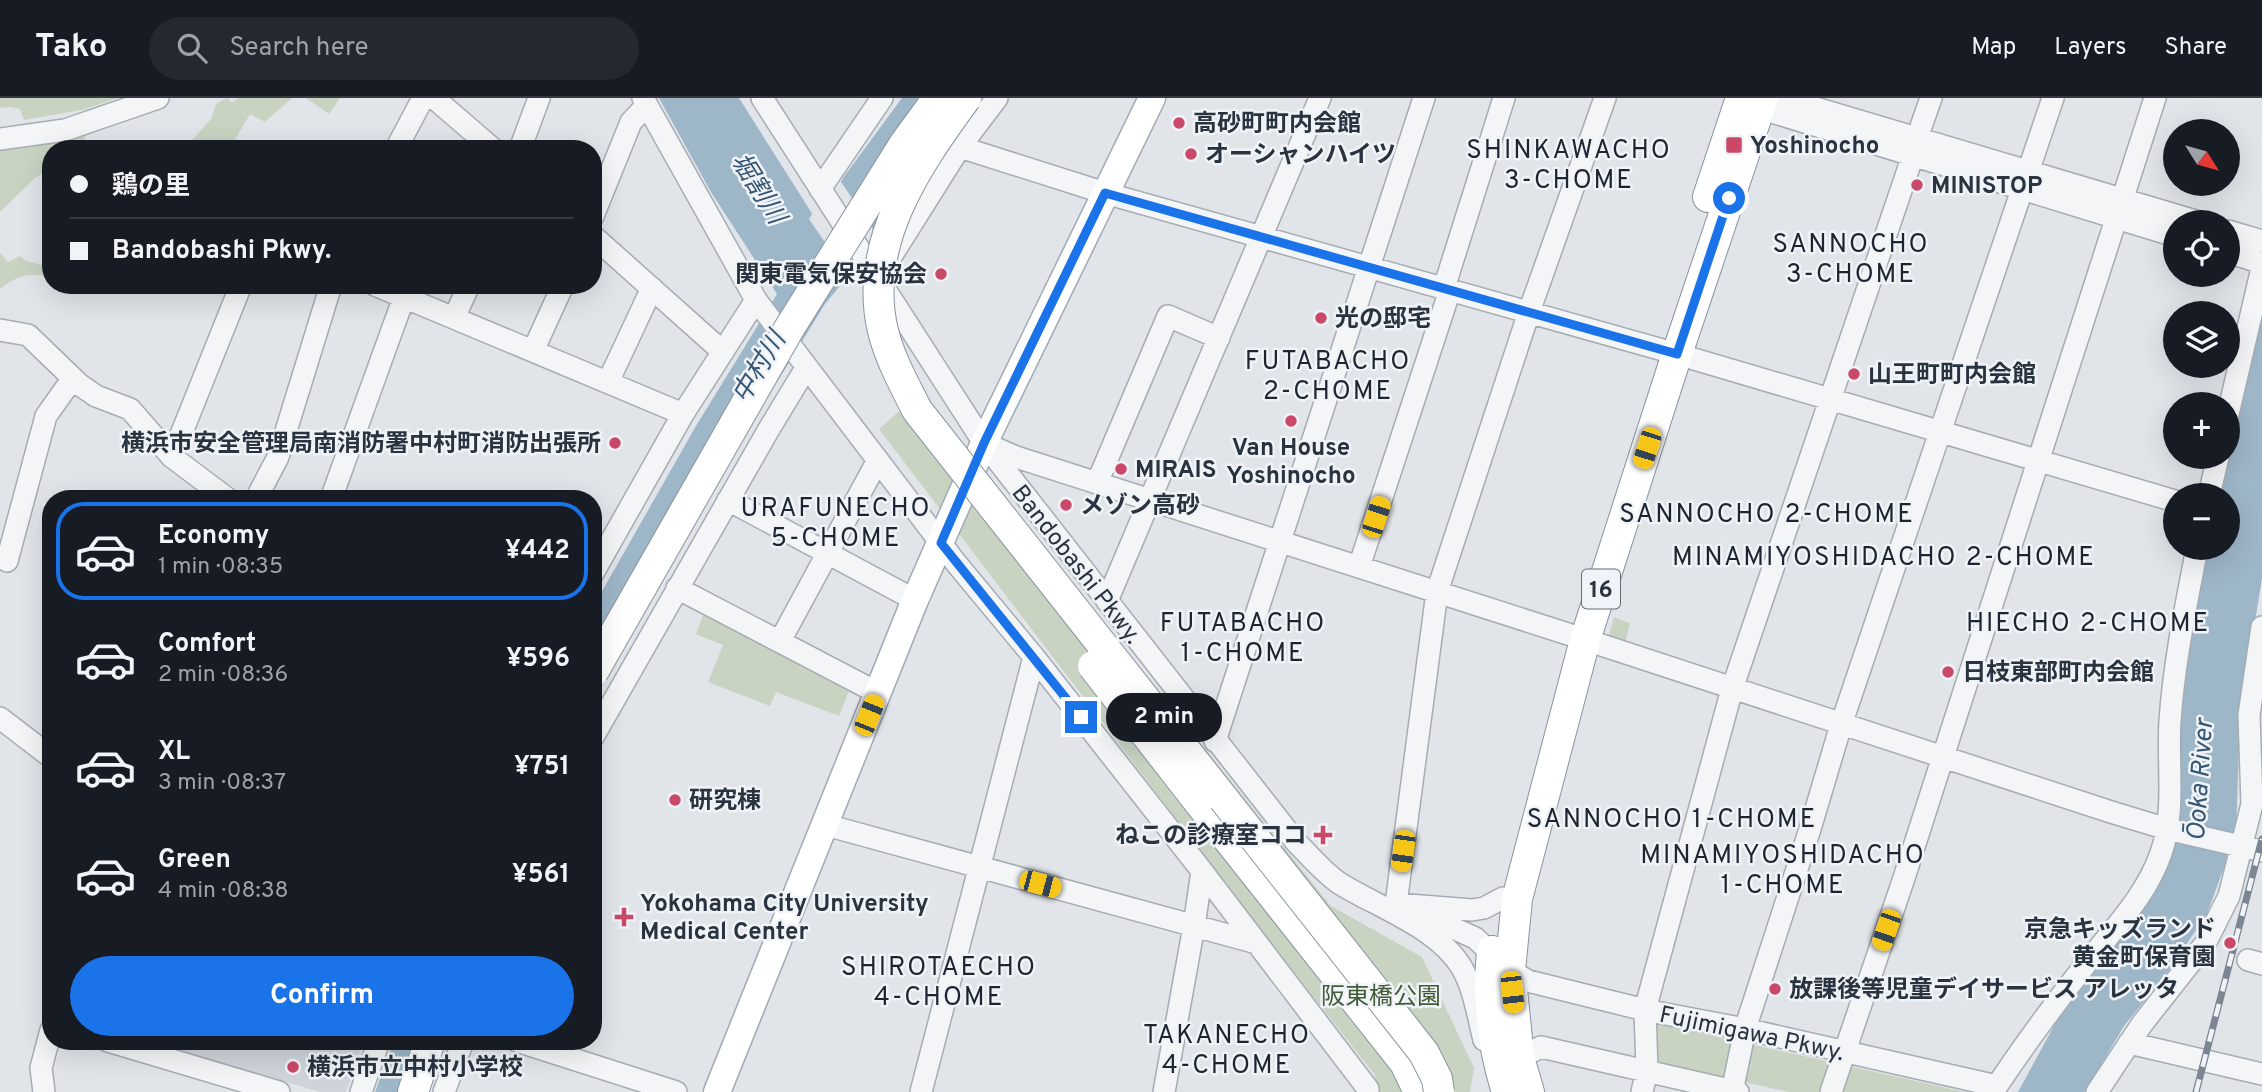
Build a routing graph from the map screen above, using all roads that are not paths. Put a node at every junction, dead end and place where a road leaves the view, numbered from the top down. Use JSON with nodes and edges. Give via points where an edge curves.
{"nodes":[{"id":1,"x":158,"y":98,"type":"edge"},
{"id":2,"x":423,"y":98,"type":"edge"},
{"id":3,"x":434,"y":98,"type":"edge"},
{"id":4,"x":539,"y":98,"type":"edge"},
{"id":5,"x":762,"y":98,"type":"edge"},
{"id":6,"x":882,"y":98,"type":"edge"},
{"id":7,"x":923,"y":98,"type":"edge"},
{"id":8,"x":938,"y":98,"type":"edge"},
{"id":9,"x":950,"y":98,"type":"edge"},
{"id":10,"x":966,"y":98,"type":"edge"},
{"id":11,"x":996,"y":98,"type":"edge"},
{"id":12,"x":1152,"y":98,"type":"edge"},
{"id":13,"x":1320,"y":98,"type":"edge"},
{"id":14,"x":1424,"y":98,"type":"edge"},
{"id":15,"x":1504,"y":98,"type":"edge"},
{"id":16,"x":1605,"y":98,"type":"edge"},
{"id":17,"x":1931,"y":98,"type":"edge"},
{"id":18,"x":2053,"y":98,"type":"edge"},
{"id":19,"x":2155,"y":98,"type":"edge"},
{"id":20,"x":1752,"y":100,"type":"edge"},
{"id":21,"x":645,"y":101,"type":"edge"},
{"id":22,"x":0,"y":139,"type":"edge"},
{"id":23,"x":401,"y":140,"type":"edge"},
{"id":24,"x":483,"y":140,"type":"edge"},
{"id":25,"x":523,"y":140,"type":"edge"},
{"id":26,"x":960,"y":147,"type":"junction"},
{"id":27,"x":1915,"y":147,"type":"junction"},
{"id":28,"x":2025,"y":180,"type":"junction"},
{"id":29,"x":820,"y":189,"type":"junction"},
{"id":30,"x":1105,"y":193,"type":"junction"},
{"id":31,"x":602,"y":194,"type":"edge"},
{"id":32,"x":2120,"y":209,"type":"junction"},
{"id":33,"x":2163,"y":216,"type":"edge"},
{"id":34,"x":2163,"y":230,"type":"edge"},
{"id":35,"x":2240,"y":235,"type":"edge"},
{"id":36,"x":1262,"y":236,"type":"junction"},
{"id":37,"x":2262,"y":241,"type":"edge"},
{"id":38,"x":602,"y":244,"type":"edge"},
{"id":39,"x":2240,"y":257,"type":"edge"},
{"id":40,"x":2262,"y":265,"type":"edge"},
{"id":41,"x":1370,"y":267,"type":"junction"},
{"id":42,"x":877,"y":280,"type":"junction"},
{"id":43,"x":652,"y":288,"type":"junction"},
{"id":44,"x":1447,"y":289,"type":"junction"},
{"id":45,"x":237,"y":294,"type":"edge"},
{"id":46,"x":328,"y":294,"type":"edge"},
{"id":47,"x":397,"y":294,"type":"edge"},
{"id":48,"x":465,"y":294,"type":"edge"},
{"id":49,"x":559,"y":294,"type":"edge"},
{"id":50,"x":404,"y":297,"type":"junction"},
{"id":51,"x":756,"y":300,"type":"junction"},
{"id":52,"x":1529,"y":312,"type":"junction"},
{"id":53,"x":454,"y":318,"type":"junction"},
{"id":54,"x":0,"y":330,"type":"edge"},
{"id":55,"x":1219,"y":338,"type":"junction"},
{"id":56,"x":533,"y":351,"type":"junction"},
{"id":57,"x":1668,"y":351,"type":"junction"},
{"id":58,"x":723,"y":352,"type":"junction"},
{"id":59,"x":806,"y":368,"type":"junction"},
{"id":60,"x":73,"y":378,"type":"junction"},
{"id":61,"x":608,"y":382,"type":"junction"},
{"id":62,"x":2233,"y":392,"type":"edge"},
{"id":63,"x":1830,"y":400,"type":"junction"},
{"id":64,"x":683,"y":414,"type":"junction"},
{"id":65,"x":1941,"y":431,"type":"junction"},
{"id":66,"x":984,"y":443,"type":"junction"},
{"id":67,"x":172,"y":457,"type":"junction"},
{"id":68,"x":2039,"y":459,"type":"junction"},
{"id":69,"x":878,"y":460,"type":"junction"},
{"id":70,"x":1097,"y":483,"type":"junction"},
{"id":71,"x":216,"y":490,"type":"edge"},
{"id":72,"x":267,"y":490,"type":"edge"},
{"id":73,"x":334,"y":490,"type":"edge"},
{"id":74,"x":2163,"y":497,"type":"edge"},
{"id":75,"x":1150,"y":499,"type":"junction"},
{"id":76,"x":728,"y":500,"type":"junction"},
{"id":77,"x":1281,"y":542,"type":"junction"},
{"id":78,"x":941,"y":543,"type":"junction"},
{"id":79,"x":827,"y":554,"type":"junction"},
{"id":80,"x":602,"y":557,"type":"edge"},
{"id":81,"x":2195,"y":560,"type":"edge"},
{"id":82,"x":7,"y":561,"type":"dead end"},
{"id":83,"x":1359,"y":567,"type":"junction"},
{"id":84,"x":677,"y":588,"type":"junction"},
{"id":85,"x":1437,"y":592,"type":"junction"},
{"id":86,"x":915,"y":600,"type":"junction"},
{"id":87,"x":1107,"y":601,"type":"junction"},
{"id":88,"x":602,"y":623,"type":"edge"},
{"id":89,"x":2262,"y":627,"type":"edge"},
{"id":90,"x":1578,"y":638,"type":"junction"},
{"id":91,"x":780,"y":641,"type":"junction"},
{"id":92,"x":602,"y":655,"type":"edge"},
{"id":93,"x":1034,"y":657,"type":"junction"},
{"id":94,"x":1732,"y":689,"type":"junction"},
{"id":95,"x":878,"y":693,"type":"junction"},
{"id":96,"x":0,"y":718,"type":"edge"},
{"id":97,"x":602,"y":721,"type":"edge"},
{"id":98,"x":1841,"y":725,"type":"junction"},
{"id":99,"x":1215,"y":741,"type":"junction"},
{"id":100,"x":42,"y":750,"type":"edge"},
{"id":101,"x":1943,"y":758,"type":"junction"},
{"id":102,"x":826,"y":825,"type":"junction"},
{"id":103,"x":2171,"y":830,"type":"junction"},
{"id":104,"x":2247,"y":847,"type":"edge"},
{"id":105,"x":978,"y":867,"type":"junction"},
{"id":106,"x":1202,"y":871,"type":"junction"},
{"id":107,"x":1351,"y":889,"type":"junction"},
{"id":108,"x":1503,"y":898,"type":"junction"},
{"id":109,"x":1396,"y":904,"type":"junction"},
{"id":110,"x":1195,"y":926,"type":"junction"},
{"id":111,"x":1257,"y":943,"type":"junction"},
{"id":112,"x":1501,"y":962,"type":"junction"},
{"id":113,"x":1645,"y":1010,"type":"junction"},
{"id":114,"x":1745,"y":1029,"type":"junction"},
{"id":115,"x":2129,"y":1043,"type":"junction"},
{"id":116,"x":46,"y":1050,"type":"edge"},
{"id":117,"x":138,"y":1050,"type":"edge"},
{"id":118,"x":376,"y":1050,"type":"edge"},
{"id":119,"x":409,"y":1050,"type":"edge"},
{"id":120,"x":427,"y":1050,"type":"edge"},
{"id":121,"x":459,"y":1050,"type":"edge"},
{"id":122,"x":545,"y":1050,"type":"edge"},
{"id":123,"x":1845,"y":1052,"type":"junction"},
{"id":124,"x":1647,"y":1070,"type":"junction"},
{"id":125,"x":2262,"y":1074,"type":"edge"},
{"id":126,"x":1510,"y":1083,"type":"edge"},
{"id":127,"x":1424,"y":1088,"type":"edge"},
{"id":128,"x":1995,"y":1089,"type":"edge"},
{"id":129,"x":44,"y":1092,"type":"edge"},
{"id":130,"x":279,"y":1092,"type":"edge"},
{"id":131,"x":361,"y":1092,"type":"edge"},
{"id":132,"x":396,"y":1092,"type":"edge"},
{"id":133,"x":414,"y":1092,"type":"edge"},
{"id":134,"x":443,"y":1092,"type":"edge"},
{"id":135,"x":676,"y":1092,"type":"edge"},
{"id":136,"x":717,"y":1092,"type":"edge"},
{"id":137,"x":921,"y":1092,"type":"edge"},
{"id":138,"x":1164,"y":1092,"type":"edge"},
{"id":139,"x":1368,"y":1092,"type":"edge"},
{"id":140,"x":1642,"y":1092,"type":"edge"},
{"id":141,"x":1734,"y":1092,"type":"edge"},
{"id":142,"x":1831,"y":1092,"type":"edge"},
{"id":143,"x":2097,"y":1092,"type":"edge"}],
"edges":[{"from":1,"to":22,"type":"street","via":[[65,130]]},
{"from":2,"to":23,"type":"street"},
{"from":3,"to":24,"type":"street"},
{"from":4,"to":25,"type":"street"},
{"from":5,"to":29,"type":"street","name":"Bandobashi Pkwy."},
{"from":6,"to":29,"type":"street"},
{"from":7,"to":88,"type":"highway","via":[[789,302]]},
{"from":8,"to":92,"type":"highway","bridge":true,"via":[[790,327]]},
{"from":9,"to":127,"type":"highway","bridge":true,"via":[[912,151],[872,234],[863,287],[868,337],[887,392],[910,429]]},
{"from":10,"to":127,"type":"highway","bridge":true,"via":[[911,181],[883,250],[878,298],[893,361],[917,410],[1424,1053],[1437,1079]]},
{"from":11,"to":26,"type":"street"},
{"from":12,"to":30,"type":"main road"},
{"from":13,"to":36,"type":"street"},
{"from":14,"to":41,"type":"street"},
{"from":15,"to":44,"type":"street"},
{"from":16,"to":52,"type":"street"},
{"from":17,"to":27,"type":"street"},
{"from":18,"to":28,"type":"street"},
{"from":19,"to":32,"type":"street"},
{"from":20,"to":27,"type":"street"},
{"from":20,"to":57,"type":"highway","number":"16"},
{"from":21,"to":31,"type":"street","via":[[631,122]]},
{"from":21,"to":51,"type":"street"},
{"from":26,"to":30,"type":"street"},
{"from":26,"to":42,"type":"street"},
{"from":27,"to":28,"type":"street"},
{"from":27,"to":63,"type":"street"},
{"from":28,"to":32,"type":"street"},
{"from":28,"to":65,"type":"street"},
{"from":29,"to":42,"type":"street","name":"Bandobashi Pkwy."},
{"from":30,"to":36,"type":"street"},
{"from":30,"to":66,"type":"main road"},
{"from":32,"to":33,"type":"street"},
{"from":32,"to":34,"type":"street"},
{"from":32,"to":68,"type":"street"},
{"from":35,"to":37,"type":"street"},
{"from":36,"to":41,"type":"street"},
{"from":36,"to":55,"type":"street"},
{"from":38,"to":43,"type":"street"},
{"from":39,"to":40,"type":"street"},
{"from":40,"to":62,"type":"street"},
{"from":41,"to":44,"type":"street"},
{"from":41,"to":77,"type":"street"},
{"from":42,"to":66,"type":"street","name":"Bandobashi Pkwy."},
{"from":43,"to":58,"type":"street"},
{"from":43,"to":61,"type":"street"},
{"from":44,"to":52,"type":"street"},
{"from":44,"to":83,"type":"street"},
{"from":45,"to":67,"type":"street"},
{"from":46,"to":72,"type":"street"},
{"from":47,"to":50,"type":"street"},
{"from":48,"to":53,"type":"street"},
{"from":49,"to":56,"type":"street"},
{"from":50,"to":53,"type":"street"},
{"from":50,"to":73,"type":"street"},
{"from":51,"to":58,"type":"street"},
{"from":51,"to":59,"type":"street"},
{"from":52,"to":57,"type":"street"},
{"from":52,"to":85,"type":"street"},
{"from":53,"to":56,"type":"street"},
{"from":54,"to":60,"type":"street","via":[[28,335]]},
{"from":55,"to":70,"type":"street","via":[[1168,316]]},
{"from":55,"to":75,"type":"street"},
{"from":56,"to":61,"type":"street"},
{"from":57,"to":63,"type":"street"},
{"from":57,"to":90,"type":"highway","number":"16"},
{"from":58,"to":64,"type":"street"},
{"from":59,"to":69,"type":"street"},
{"from":59,"to":76,"type":"street"},
{"from":60,"to":67,"type":"street","via":[[96,396],[130,409]]},
{"from":60,"to":82,"type":"street","via":[[46,416]]},
{"from":61,"to":64,"type":"street"},
{"from":63,"to":65,"type":"street"},
{"from":63,"to":94,"type":"street"},
{"from":64,"to":80,"type":"street"},
{"from":65,"to":68,"type":"street"},
{"from":65,"to":98,"type":"street"},
{"from":66,"to":70,"type":"street"},
{"from":66,"to":78,"type":"main road"},
{"from":66,"to":87,"type":"street","name":"Bandobashi Pkwy."},
{"from":67,"to":71,"type":"street"},
{"from":68,"to":74,"type":"street"},
{"from":68,"to":101,"type":"street"},
{"from":69,"to":78,"type":"street"},
{"from":69,"to":79,"type":"street"},
{"from":70,"to":75,"type":"street"},
{"from":75,"to":77,"type":"street"},
{"from":75,"to":87,"type":"street"},
{"from":76,"to":79,"type":"street"},
{"from":76,"to":84,"type":"street"},
{"from":77,"to":83,"type":"street"},
{"from":77,"to":99,"type":"street"},
{"from":78,"to":86,"type":"main road"},
{"from":78,"to":93,"type":"street"},
{"from":79,"to":86,"type":"street"},
{"from":79,"to":91,"type":"street"},
{"from":81,"to":103,"type":"street","via":[[2176,655],[2170,725]]},
{"from":83,"to":85,"type":"street"},
{"from":84,"to":91,"type":"street"},
{"from":84,"to":97,"type":"street"},
{"from":85,"to":90,"type":"street"},
{"from":85,"to":109,"type":"street"},
{"from":86,"to":95,"type":"main road"},
{"from":87,"to":99,"type":"street","name":"Bandobashi Pkwy."},
{"from":89,"to":104,"type":"street","via":[[2249,715],[2252,804]]},
{"from":90,"to":94,"type":"street"},
{"from":90,"to":108,"type":"highway","number":"16"},
{"from":90,"to":112,"type":"highway","number":"16"},
{"from":91,"to":95,"type":"street"},
{"from":93,"to":105,"type":"street"},
{"from":93,"to":106,"type":"street"},
{"from":94,"to":98,"type":"street"},
{"from":94,"to":113,"type":"street"},
{"from":95,"to":102,"type":"main road"},
{"from":96,"to":100,"type":"street"},
{"from":98,"to":101,"type":"street"},
{"from":98,"to":114,"type":"street"},
{"from":99,"to":107,"type":"street","name":"Bandobashi Pkwy.","via":[[1296,842],[1331,877]]},
{"from":101,"to":103,"type":"street"},
{"from":101,"to":123,"type":"street"},
{"from":102,"to":105,"type":"street"},
{"from":102,"to":136,"type":"main road"},
{"from":103,"to":104,"type":"street"},
{"from":103,"to":128,"type":"street","via":[[2146,885],[2124,918]]},
{"from":104,"to":115,"type":"street","via":[[2205,944]]},
{"from":105,"to":110,"type":"street"},
{"from":105,"to":137,"type":"street"},
{"from":106,"to":110,"type":"street"},
{"from":106,"to":111,"type":"street"},
{"from":107,"to":109,"type":"street"},
{"from":107,"to":126,"type":"street","name":"Bandobashi Pkwy.","via":[[1422,929],[1448,950],[1470,988],[1486,1047]]},
{"from":108,"to":109,"type":"street","via":[[1472,910]]},
{"from":108,"to":112,"type":"highway","number":"16"},
{"from":109,"to":112,"type":"street","name":"Fujimigawa Pkwy.","via":[[1475,939]]},
{"from":110,"to":111,"type":"street"},
{"from":110,"to":138,"type":"street"},
{"from":111,"to":139,"type":"street"},
{"from":112,"to":113,"type":"street","name":"Fujimigawa Pkwy.","via":[[1531,982]]},
{"from":112,"to":126,"type":"highway","number":"16","via":[[1491,1000],[1496,1049]]},
{"from":113,"to":114,"type":"street","name":"Fujimigawa Pkwy."},
{"from":113,"to":124,"type":"street"},
{"from":114,"to":123,"type":"street","name":"Fujimigawa Pkwy."},
{"from":114,"to":141,"type":"street"},
{"from":115,"to":125,"type":"street"},
{"from":115,"to":143,"type":"street"},
{"from":116,"to":129,"type":"street","via":[[41,1068]]},
{"from":117,"to":130,"type":"street"},
{"from":118,"to":131,"type":"street"},
{"from":119,"to":132,"type":"highway"},
{"from":120,"to":133,"type":"highway"},
{"from":121,"to":134,"type":"street"},
{"from":122,"to":135,"type":"street"},
{"from":123,"to":128,"type":"street","name":"Fujimigawa Pkwy."},
{"from":123,"to":142,"type":"street"},
{"from":124,"to":126,"type":"street","via":[[1541,1047]]},
{"from":124,"to":140,"type":"street"},
{"from":124,"to":141,"type":"street"}]}
